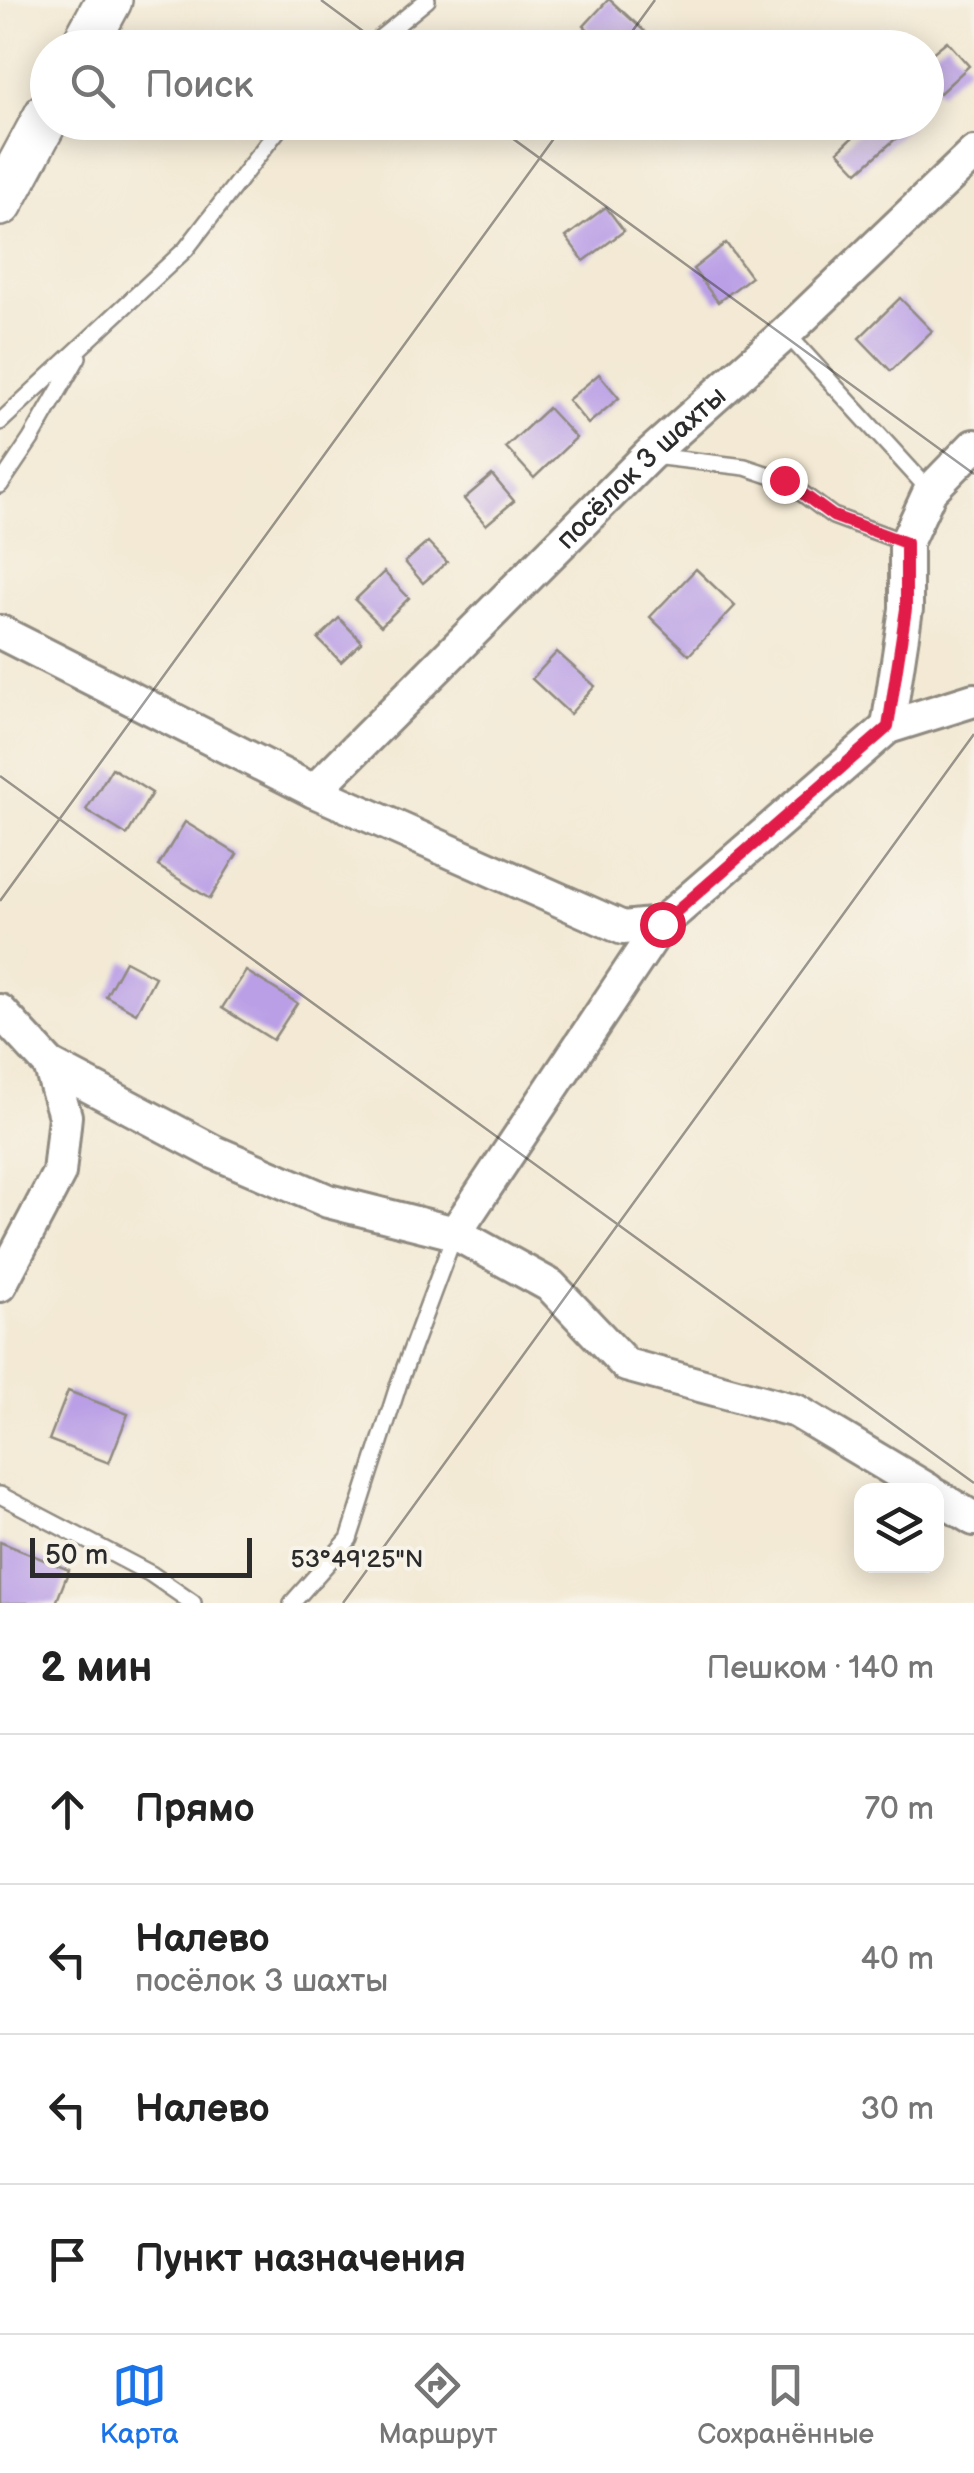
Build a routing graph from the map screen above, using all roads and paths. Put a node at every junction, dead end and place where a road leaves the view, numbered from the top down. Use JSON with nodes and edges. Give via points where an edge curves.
{"nodes":[{"id":1,"x":109,"y":0,"type":"edge"},
{"id":2,"x":427,"y":0,"type":"edge"},
{"id":3,"x":93,"y":30,"type":"edge"},
{"id":4,"x":390,"y":30,"type":"edge"},
{"id":5,"x":34,"y":140,"type":"edge"},
{"id":6,"x":270,"y":140,"type":"edge"},
{"id":7,"x":974,"y":153,"type":"edge"},
{"id":8,"x":0,"y":203,"type":"edge"},
{"id":9,"x":786,"y":334,"type":"junction"},
{"id":10,"x":88,"y":341,"type":"junction"},
{"id":11,"x":0,"y":422,"type":"edge"},
{"id":12,"x":974,"y":446,"type":"edge"},
{"id":13,"x":649,"y":455,"type":"junction"},
{"id":14,"x":0,"y":485,"type":"edge"},
{"id":15,"x":930,"y":491,"type":"junction"},
{"id":16,"x":906,"y":543,"type":"junction"},
{"id":17,"x":0,"y":632,"type":"edge"},
{"id":18,"x":974,"y":700,"type":"edge"},
{"id":19,"x":888,"y":727,"type":"junction"},
{"id":20,"x":314,"y":791,"type":"junction"},
{"id":21,"x":662,"y":924,"type":"junction"},
{"id":22,"x":0,"y":1011,"type":"edge"},
{"id":23,"x":50,"y":1065,"type":"junction"},
{"id":24,"x":455,"y":1233,"type":"junction"},
{"id":25,"x":0,"y":1284,"type":"edge"},
{"id":26,"x":916,"y":1483,"type":"edge"},
{"id":27,"x":0,"y":1495,"type":"edge"},
{"id":28,"x":944,"y":1501,"type":"edge"},
{"id":29,"x":974,"y":1518,"type":"edge"},
{"id":30,"x":192,"y":1603,"type":"edge"},
{"id":31,"x":292,"y":1603,"type":"edge"}],
"edges":[{"from":1,"to":3,"type":"main road"},
{"from":2,"to":4,"type":"lane"},
{"from":5,"to":8,"type":"main road"},
{"from":6,"to":10,"type":"lane","via":[[186,249]]},
{"from":7,"to":9,"type":"street","name":"посёлок 3 шахты"},
{"from":9,"to":13,"type":"street","name":"посёлок 3 шахты"},
{"from":9,"to":15,"type":"lane"},
{"from":10,"to":11,"type":"lane"},
{"from":10,"to":14,"type":"lane"},
{"from":12,"to":15,"type":"street"},
{"from":13,"to":16,"type":"lane","via":[[758,471],[784,480],[833,516]]},
{"from":13,"to":20,"type":"street","name":"посёлок 3 шахты"},
{"from":15,"to":16,"type":"street"},
{"from":16,"to":19,"type":"street","via":[[906,609]]},
{"from":17,"to":20,"type":"street"},
{"from":18,"to":19,"type":"street"},
{"from":19,"to":21,"type":"street"},
{"from":20,"to":21,"type":"street","via":[[622,928]]},
{"from":21,"to":24,"type":"street"},
{"from":22,"to":23,"type":"street"},
{"from":23,"to":24,"type":"street","via":[[214,1152],[312,1194]]},
{"from":23,"to":25,"type":"street","via":[[65,1116],[60,1173]]},
{"from":24,"to":26,"type":"street","via":[[551,1286],[626,1365],[796,1410]]},
{"from":24,"to":31,"type":"lane","via":[[348,1539]]},
{"from":27,"to":30,"type":"lane","via":[[151,1574]]},
{"from":28,"to":29,"type":"street"}]}
